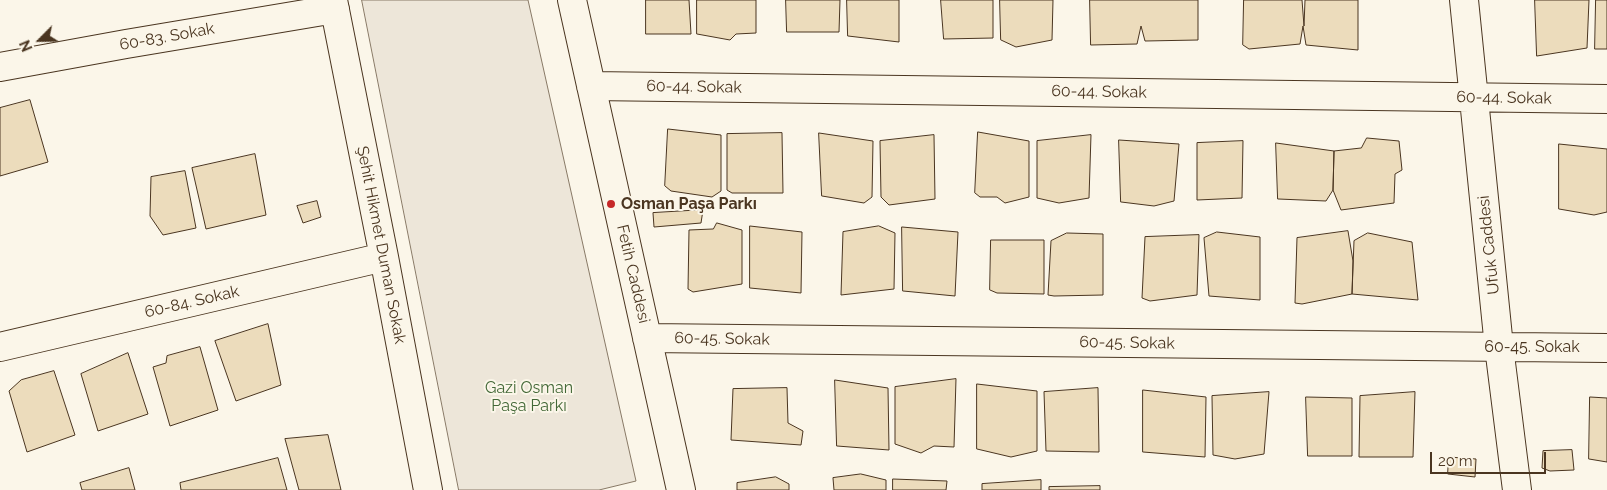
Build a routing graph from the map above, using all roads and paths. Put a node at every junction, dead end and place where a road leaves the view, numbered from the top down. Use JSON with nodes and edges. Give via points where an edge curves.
{"nodes":[{"id":1,"x":572,"y":0,"type":"edge"},
{"id":2,"x":1464,"y":0,"type":"edge"},
{"id":3,"x":334,"y":5,"type":"edge"},
{"id":4,"x":0,"y":67,"type":"edge"},
{"id":5,"x":591,"y":86,"type":"junction"},
{"id":6,"x":1474,"y":98,"type":"junction"},
{"id":7,"x":1607,"y":99,"type":"edge"},
{"id":8,"x":384,"y":256,"type":"junction"},
{"id":9,"x":647,"y":338,"type":"junction"},
{"id":10,"x":0,"y":347,"type":"edge"},
{"id":11,"x":1500,"y":347,"type":"junction"},
{"id":12,"x":1607,"y":348,"type":"edge"},
{"id":13,"x":428,"y":490,"type":"edge"},
{"id":14,"x":681,"y":490,"type":"edge"},
{"id":15,"x":1517,"y":490,"type":"edge"}],
"edges":[{"from":1,"to":5,"type":"street","name":"Fetih Caddesi"},
{"from":2,"to":6,"type":"street","name":"Ufuk Caddesi"},
{"from":3,"to":4,"type":"street","name":"60-83. Sokak"},
{"from":3,"to":8,"type":"street","name":"Şehit Hikmet Duman Sokak"},
{"from":5,"to":6,"type":"street","name":"60-44. Sokak"},
{"from":5,"to":9,"type":"street","name":"Fetih Caddesi"},
{"from":6,"to":7,"type":"street","name":"60-44. Sokak"},
{"from":6,"to":11,"type":"street","name":"Ufuk Caddesi"},
{"from":8,"to":10,"type":"street","name":"60-84. Sokak"},
{"from":8,"to":13,"type":"street","name":"Şehit Hikmet Duman Sokak"},
{"from":9,"to":11,"type":"street","name":"60-45. Sokak"},
{"from":9,"to":14,"type":"street","name":"Fetih Caddesi"},
{"from":11,"to":12,"type":"street","name":"60-45. Sokak"},
{"from":11,"to":15,"type":"street","name":"Ufuk Caddesi"}]}
